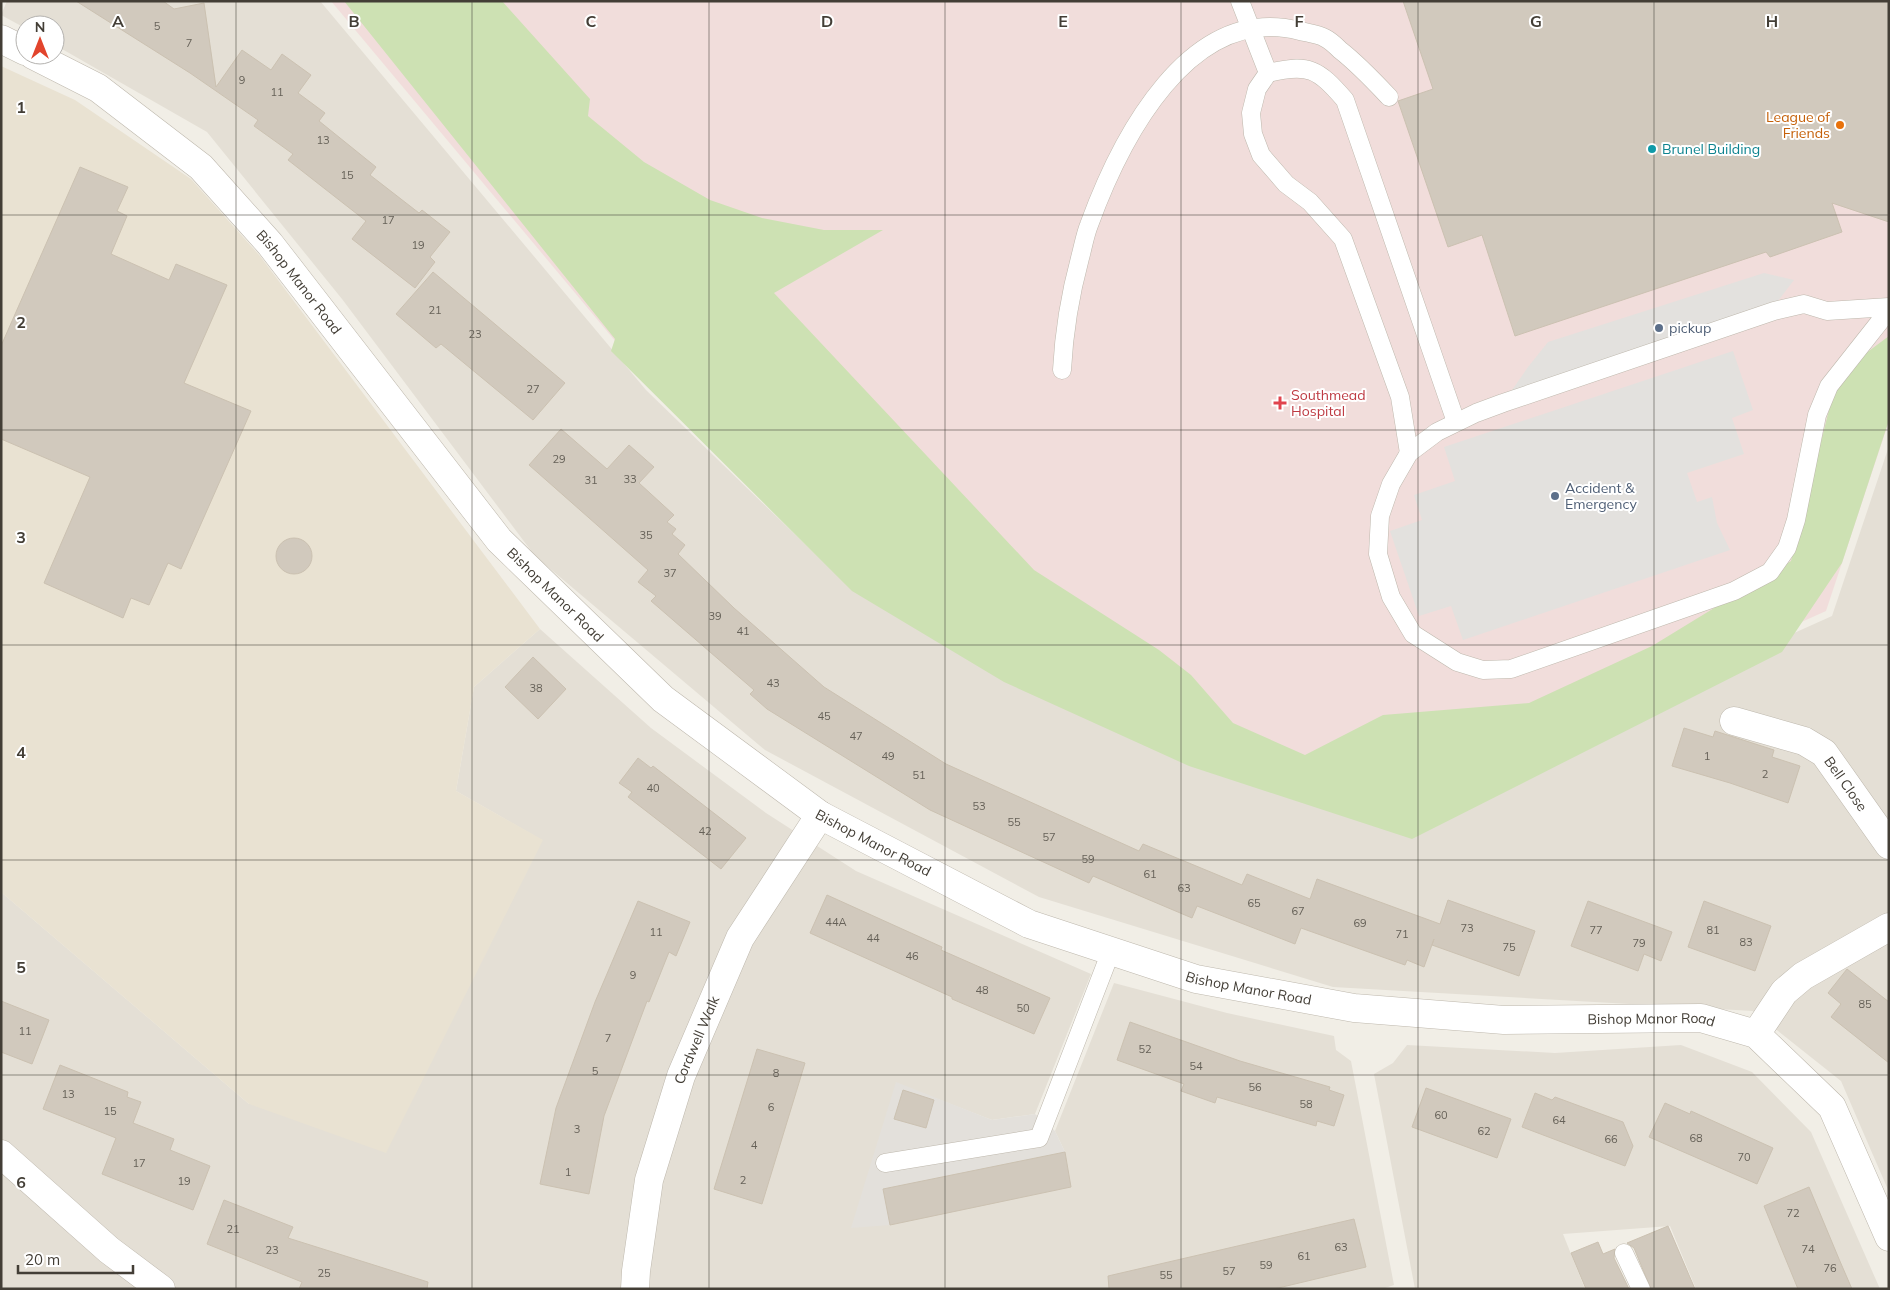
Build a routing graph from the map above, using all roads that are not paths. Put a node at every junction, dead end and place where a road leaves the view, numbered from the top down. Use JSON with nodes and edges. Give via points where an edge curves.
{"nodes":[{"id":1,"x":1240,"y":1,"type":"edge"},
{"id":2,"x":1249,"y":27,"type":"junction"},
{"id":3,"x":1,"y":39,"type":"edge"},
{"id":4,"x":15,"y":46,"type":"edge"},
{"id":5,"x":53,"y":65,"type":"edge"},
{"id":6,"x":1268,"y":73,"type":"junction"},
{"id":7,"x":1389,"y":97,"type":"dead end"},
{"id":8,"x":1889,"y":308,"type":"edge"},
{"id":9,"x":1062,"y":370,"type":"dead end"},
{"id":10,"x":1456,"y":422,"type":"junction"},
{"id":11,"x":1409,"y":453,"type":"junction"},
{"id":12,"x":1734,"y":721,"type":"dead end"},
{"id":13,"x":820,"y":815,"type":"junction"},
{"id":14,"x":1889,"y":845,"type":"edge"},
{"id":15,"x":1889,"y":927,"type":"edge"},
{"id":16,"x":1111,"y":951,"type":"junction"},
{"id":17,"x":1756,"y":1034,"type":"junction"},
{"id":18,"x":1,"y":1154,"type":"edge"},
{"id":19,"x":885,"y":1163,"type":"dead end"},
{"id":20,"x":1889,"y":1237,"type":"edge"},
{"id":21,"x":1624,"y":1253,"type":"dead end"},
{"id":22,"x":161,"y":1289,"type":"edge"},
{"id":23,"x":635,"y":1289,"type":"edge"},
{"id":24,"x":1641,"y":1289,"type":"edge"}],
"edges":[{"from":1,"to":2,"type":"lane"},
{"from":2,"to":6,"type":"lane"},
{"from":2,"to":7,"type":"lane","via":[[1287,27],[1326,38],[1358,63]]},
{"from":2,"to":9,"type":"lane","via":[[1197,52],[1170,78],[1132,130],[1088,226],[1071,291]]},
{"from":3,"to":4,"type":"street"},
{"from":5,"to":13,"type":"street","name":"Bishop Manor Road","via":[[98,88],[201,167],[270,244],[499,540],[663,699]]},
{"from":6,"to":10,"type":"lane","via":[[1288,68],[1309,70],[1324,77],[1345,100]]},
{"from":6,"to":11,"type":"lane","via":[[1257,89],[1251,113],[1252,134],[1261,155],[1286,184],[1310,202],[1343,239],[1400,397]]},
{"from":8,"to":10,"type":"lane","via":[[1827,311],[1804,304],[1774,311],[1504,402]]},
{"from":8,"to":11,"type":"lane","via":[[1829,386],[1817,415],[1796,520],[1787,548],[1770,572],[1734,591],[1512,669],[1483,670],[1457,662],[1413,634],[1391,596],[1378,554],[1380,516],[1391,484]]},
{"from":10,"to":11,"type":"lane"},
{"from":12,"to":14,"type":"street","name":"Bell Close","via":[[1804,741],[1824,753]]},
{"from":13,"to":16,"type":"street","name":"Bishop Manor Road","via":[[1029,924]]},
{"from":13,"to":23,"type":"street","name":"Cordwell Walk","via":[[740,938],[681,1076],[649,1180]]},
{"from":15,"to":17,"type":"street","via":[[1803,976],[1784,992]]},
{"from":16,"to":17,"type":"street","name":"Bishop Manor Road","via":[[1196,979],[1354,1008],[1504,1020],[1701,1018]]},
{"from":16,"to":19,"type":"lane","via":[[1039,1138]]},
{"from":17,"to":20,"type":"street","name":"Bishop Manor Road","via":[[1832,1107]]},
{"from":18,"to":22,"type":"street","via":[[109,1250]]},
{"from":21,"to":24,"type":"lane"}]}
